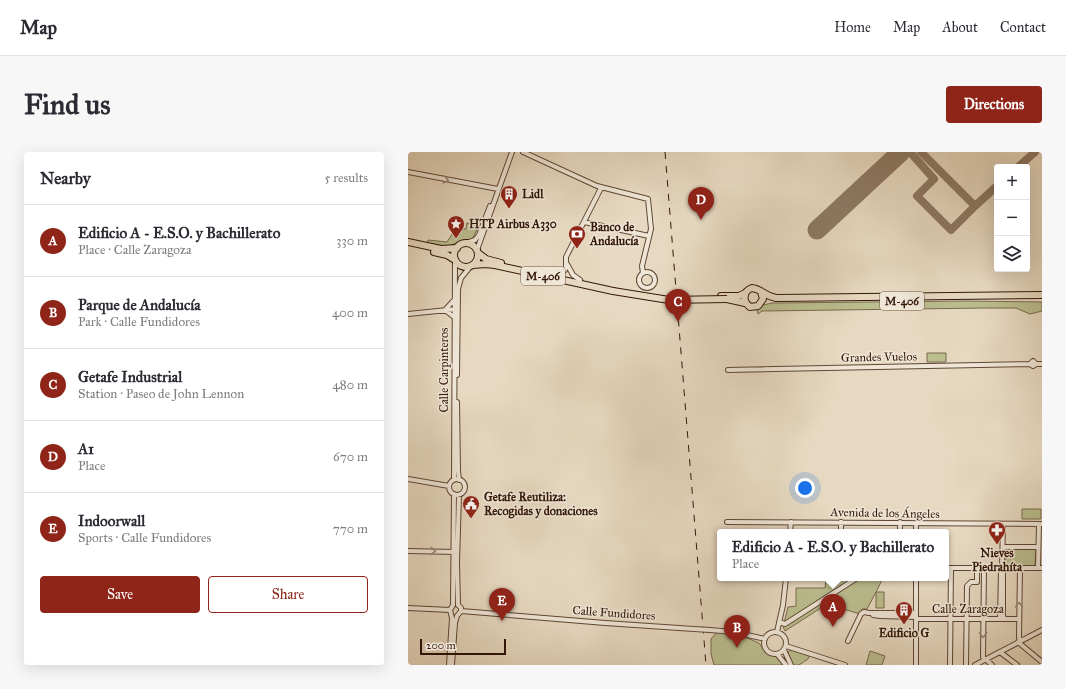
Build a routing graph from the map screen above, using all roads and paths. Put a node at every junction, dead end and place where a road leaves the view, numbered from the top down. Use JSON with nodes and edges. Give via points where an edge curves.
{"nodes":[{"id":1,"x":513,"y":152,"type":"edge"},
{"id":2,"x":523,"y":152,"type":"edge"},
{"id":3,"x":408,"y":172,"type":"edge"},
{"id":4,"x":601,"y":188,"type":"junction"},
{"id":5,"x":497,"y":191,"type":"junction"},
{"id":6,"x":584,"y":222,"type":"junction"},
{"id":7,"x":649,"y":236,"type":"junction"},
{"id":8,"x":408,"y":242,"type":"edge"},
{"id":9,"x":466,"y":243,"type":"junction"},
{"id":10,"x":408,"y":246,"type":"edge"},
{"id":11,"x":457,"y":248,"type":"junction"},
{"id":12,"x":478,"y":252,"type":"junction"},
{"id":13,"x":455,"y":260,"type":"junction"},
{"id":14,"x":566,"y":262,"type":"junction"},
{"id":15,"x":471,"y":266,"type":"junction"},
{"id":16,"x":643,"y":273,"type":"dead end"},
{"id":17,"x":554,"y":274,"type":"junction"},
{"id":18,"x":580,"y":280,"type":"junction"},
{"id":19,"x":613,"y":289,"type":"junction"},
{"id":20,"x":761,"y":292,"type":"junction"},
{"id":21,"x":745,"y":293,"type":"junction"},
{"id":22,"x":1042,"y":295,"type":"edge"},
{"id":23,"x":455,"y":298,"type":"junction"},
{"id":24,"x":728,"y":298,"type":"junction"},
{"id":25,"x":1042,"y":298,"type":"edge"},
{"id":26,"x":762,"y":302,"type":"junction"},
{"id":27,"x":745,"y":303,"type":"junction"},
{"id":28,"x":456,"y":309,"type":"junction"},
{"id":29,"x":445,"y":310,"type":"junction"},
{"id":30,"x":408,"y":314,"type":"edge"},
{"id":31,"x":454,"y":317,"type":"junction"},
{"id":32,"x":1042,"y":364,"type":"edge"},
{"id":33,"x":728,"y":370,"type":"dead end"},
{"id":34,"x":408,"y":479,"type":"edge"},
{"id":35,"x":454,"y":480,"type":"junction"},
{"id":36,"x":459,"y":480,"type":"junction"},
{"id":37,"x":449,"y":486,"type":"junction"},
{"id":38,"x":454,"y":494,"type":"junction"},
{"id":39,"x":459,"y":495,"type":"junction"},
{"id":40,"x":727,"y":522,"type":"dead end"},
{"id":41,"x":791,"y":522,"type":"junction"},
{"id":42,"x":841,"y":522,"type":"junction"},
{"id":43,"x":900,"y":522,"type":"junction"},
{"id":44,"x":916,"y":524,"type":"junction"},
{"id":45,"x":1003,"y":524,"type":"junction"},
{"id":46,"x":1040,"y":524,"type":"edge"},
{"id":47,"x":790,"y":529,"type":"edge"},
{"id":48,"x":841,"y":529,"type":"edge"},
{"id":49,"x":900,"y":529,"type":"edge"},
{"id":50,"x":916,"y":529,"type":"edge"},
{"id":51,"x":1002,"y":547,"type":"junction"},
{"id":52,"x":1038,"y":547,"type":"junction"},
{"id":53,"x":408,"y":551,"type":"edge"},
{"id":54,"x":456,"y":552,"type":"junction"},
{"id":55,"x":949,"y":568,"type":"edge"},
{"id":56,"x":977,"y":568,"type":"junction"},
{"id":57,"x":984,"y":568,"type":"junction"},
{"id":58,"x":1002,"y":568,"type":"junction"},
{"id":59,"x":1020,"y":568,"type":"junction"},
{"id":60,"x":1040,"y":568,"type":"edge"},
{"id":61,"x":786,"y":581,"type":"edge"},
{"id":62,"x":852,"y":581,"type":"edge"},
{"id":63,"x":916,"y":581,"type":"edge"},
{"id":64,"x":949,"y":581,"type":"edge"},
{"id":65,"x":455,"y":605,"type":"junction"},
{"id":66,"x":408,"y":608,"type":"edge"},
{"id":67,"x":450,"y":610,"type":"junction"},
{"id":68,"x":461,"y":610,"type":"junction"},
{"id":69,"x":452,"y":615,"type":"junction"},
{"id":70,"x":457,"y":616,"type":"junction"},
{"id":71,"x":916,"y":616,"type":"junction"},
{"id":72,"x":951,"y":619,"type":"junction"},
{"id":73,"x":966,"y":619,"type":"junction"},
{"id":74,"x":983,"y":619,"type":"junction"},
{"id":75,"x":1002,"y":619,"type":"junction"},
{"id":76,"x":1019,"y":619,"type":"junction"},
{"id":77,"x":779,"y":622,"type":"junction"},
{"id":78,"x":1042,"y":630,"type":"edge"},
{"id":79,"x":777,"y":632,"type":"junction"},
{"id":80,"x":765,"y":639,"type":"junction"},
{"id":81,"x":848,"y":641,"type":"dead end"},
{"id":82,"x":1019,"y":642,"type":"junction"},
{"id":83,"x":785,"y":648,"type":"junction"},
{"id":84,"x":1000,"y":652,"type":"junction"},
{"id":85,"x":777,"y":654,"type":"junction"},
{"id":86,"x":986,"y":660,"type":"junction"},
{"id":87,"x":1042,"y":662,"type":"edge"},
{"id":88,"x":449,"y":665,"type":"edge"},
{"id":89,"x":452,"y":665,"type":"edge"},
{"id":90,"x":786,"y":665,"type":"edge"},
{"id":91,"x":791,"y":665,"type":"edge"},
{"id":92,"x":845,"y":665,"type":"edge"},
{"id":93,"x":916,"y":665,"type":"edge"},
{"id":94,"x":950,"y":665,"type":"edge"},
{"id":95,"x":966,"y":665,"type":"edge"},
{"id":96,"x":975,"y":665,"type":"edge"},
{"id":97,"x":992,"y":665,"type":"edge"},
{"id":98,"x":1017,"y":665,"type":"edge"}],
"edges":[{"from":1,"to":5,"type":"street"},
{"from":2,"to":4,"type":"street"},
{"from":3,"to":5,"type":"street","one_way":true},
{"from":4,"to":6,"type":"street"},
{"from":4,"to":7,"type":"street","via":[[648,199],[651,225]]},
{"from":5,"to":9,"type":"street","via":[[479,236]]},
{"from":5,"to":12,"type":"street"},
{"from":6,"to":7,"type":"street"},
{"from":6,"to":14,"type":"street","via":[[566,257]]},
{"from":7,"to":16,"type":"street","via":[[642,266]]},
{"from":8,"to":11,"type":"highway","via":[[441,249]]},
{"from":9,"to":11,"type":"highway"},
{"from":9,"to":12,"type":"highway","number":"M-406","via":[[474,246]]},
{"from":10,"to":13,"type":"highway","number":"M-406","via":[[444,254]]},
{"from":11,"to":13,"type":"highway"},
{"from":12,"to":15,"type":"highway","via":[[478,260]]},
{"from":12,"to":17,"type":"highway","number":"M-406","via":[[493,261]]},
{"from":13,"to":15,"type":"highway","number":"M-406","via":[[461,266]]},
{"from":13,"to":23,"type":"street","name":"Calle Carpinteros"},
{"from":14,"to":17,"type":"street","via":[[565,271]]},
{"from":14,"to":18,"type":"street","via":[[573,275]]},
{"from":15,"to":19,"type":"highway","number":"M-406","via":[[495,265]]},
{"from":15,"to":28,"type":"street","name":"Calle Carpinteros","via":[[459,283]]},
{"from":17,"to":18,"type":"highway","number":"M-406"},
{"from":18,"to":19,"type":"highway","number":"M-406"},
{"from":19,"to":24,"type":"highway","number":"M-406","bridge":true,"via":[[669,300]]},
{"from":20,"to":21,"type":"highway","number":"M-406","via":[[752,288]]},
{"from":20,"to":22,"type":"highway","number":"M-406","via":[[776,298]]},
{"from":20,"to":26,"type":"highway"},
{"from":21,"to":24,"type":"highway","number":"M-406"},
{"from":21,"to":27,"type":"highway"},
{"from":23,"to":28,"type":"street","name":"Calle Carpinteros"},
{"from":23,"to":29,"type":"street"},
{"from":24,"to":27,"type":"highway","number":"M-406"},
{"from":25,"to":26,"type":"highway","number":"M-406"},
{"from":26,"to":27,"type":"highway","number":"M-406","via":[[753,307]]},
{"from":28,"to":29,"type":"street"},
{"from":28,"to":31,"type":"street","name":"Calle Carpinteros"},
{"from":28,"to":36,"type":"street","name":"Calle Carpinteros"},
{"from":29,"to":30,"type":"street"},
{"from":29,"to":31,"type":"street"},
{"from":31,"to":35,"type":"street","name":"Calle Carpinteros"},
{"from":32,"to":33,"type":"street","name":"Grandes Vuelos"},
{"from":34,"to":37,"type":"street"},
{"from":35,"to":36,"type":"street"},
{"from":35,"to":37,"type":"street"},
{"from":36,"to":39,"type":"street","via":[[465,486],[463,493]]},
{"from":37,"to":38,"type":"street","via":[[450,492]]},
{"from":38,"to":39,"type":"street"},
{"from":38,"to":54,"type":"street"},
{"from":39,"to":54,"type":"street"},
{"from":40,"to":41,"type":"street","name":"Avenida de los Ángeles"},
{"from":41,"to":42,"type":"street","name":"Avenida de los Ángeles"},
{"from":41,"to":47,"type":"street"},
{"from":42,"to":43,"type":"street","name":"Avenida de los Ángeles"},
{"from":42,"to":48,"type":"street"},
{"from":43,"to":44,"type":"street","name":"Avenida de los Ángeles"},
{"from":43,"to":49,"type":"street"},
{"from":44,"to":45,"type":"street","name":"Avenida de los Ángeles"},
{"from":44,"to":50,"type":"street"},
{"from":45,"to":46,"type":"street","name":"Avenida de los Ángeles"},
{"from":45,"to":51,"type":"street"},
{"from":46,"to":52,"type":"street"},
{"from":51,"to":52,"type":"street"},
{"from":51,"to":58,"type":"street"},
{"from":52,"to":60,"type":"street"},
{"from":53,"to":54,"type":"street","one_way":true},
{"from":54,"to":65,"type":"street"},
{"from":55,"to":56,"type":"street"},
{"from":56,"to":57,"type":"street"},
{"from":56,"to":73,"type":"street","via":[[976,582],[971,582],[967,586]]},
{"from":57,"to":58,"type":"street"},
{"from":57,"to":74,"type":"street"},
{"from":58,"to":59,"type":"street"},
{"from":58,"to":75,"type":"street"},
{"from":59,"to":60,"type":"street"},
{"from":76,"to":59,"type":"street","one_way":true},
{"from":61,"to":77,"type":"street"},
{"from":62,"to":77,"type":"street","via":[[785,624]]},
{"from":63,"to":71,"type":"street"},
{"from":64,"to":72,"type":"street"},
{"from":65,"to":67,"type":"street"},
{"from":65,"to":68,"type":"street"},
{"from":66,"to":67,"type":"street"},
{"from":67,"to":69,"type":"street"},
{"from":68,"to":70,"type":"street"},
{"from":68,"to":80,"type":"street","name":"Calle Fundidores","bridge":true,"via":[[734,632]]},
{"from":69,"to":70,"type":"street"},
{"from":69,"to":88,"type":"street"},
{"from":70,"to":89,"type":"street"},
{"from":71,"to":72,"type":"street","name":"Calle Zaragoza"},
{"from":71,"to":81,"type":"street","name":"Calle Zaragoza","via":[[864,612]]},
{"from":71,"to":93,"type":"street"},
{"from":72,"to":73,"type":"street","name":"Calle Zaragoza"},
{"from":72,"to":94,"type":"street"},
{"from":73,"to":74,"type":"street","name":"Calle Zaragoza"},
{"from":73,"to":95,"type":"street"},
{"from":74,"to":75,"type":"street","name":"Calle Zaragoza"},
{"from":74,"to":86,"type":"street","one_way":true,"via":[[983,657]]},
{"from":75,"to":76,"type":"street","name":"Calle Zaragoza"},
{"from":76,"to":82,"type":"street"},
{"from":77,"to":79,"type":"street"},
{"from":78,"to":82,"type":"street"},
{"from":79,"to":80,"type":"street","via":[[770,633]]},
{"from":79,"to":83,"type":"street","via":[[785,637]]},
{"from":80,"to":85,"type":"street","via":[[767,651]]},
{"from":82,"to":84,"type":"street"},
{"from":82,"to":87,"type":"street"},
{"from":83,"to":85,"type":"street"},
{"from":83,"to":91,"type":"street"},
{"from":83,"to":92,"type":"street"},
{"from":84,"to":86,"type":"street"},
{"from":84,"to":98,"type":"street"},
{"from":85,"to":90,"type":"street"},
{"from":86,"to":96,"type":"street"},
{"from":86,"to":97,"type":"street"}]}
